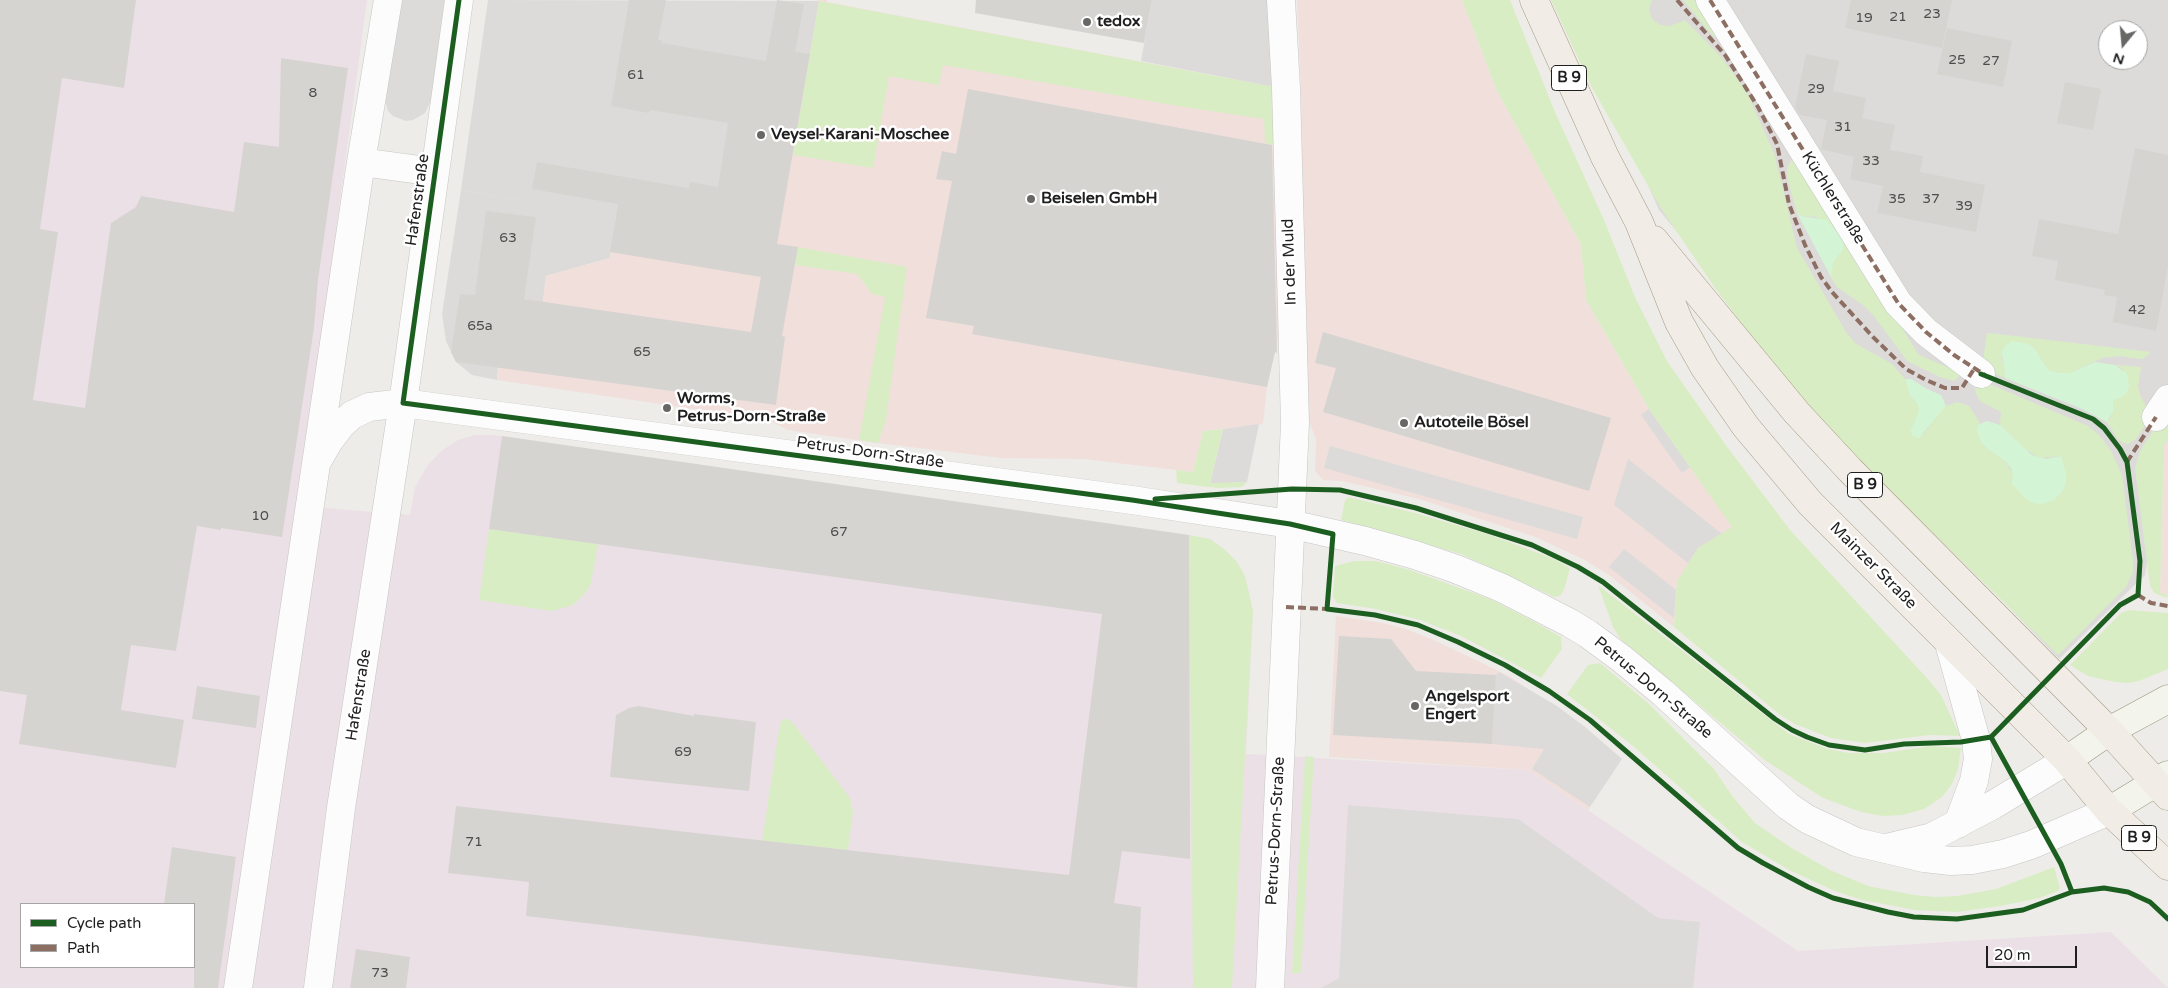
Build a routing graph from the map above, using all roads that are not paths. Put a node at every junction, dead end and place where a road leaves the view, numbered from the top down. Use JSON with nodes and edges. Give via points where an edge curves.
{"nodes":[{"id":1,"x":388,"y":0,"type":"edge"},
{"id":2,"x":459,"y":0,"type":"edge"},
{"id":3,"x":1281,"y":0,"type":"edge"},
{"id":4,"x":1534,"y":0,"type":"edge"},
{"id":5,"x":1710,"y":0,"type":"edge"},
{"id":6,"x":362,"y":162,"type":"junction"},
{"id":7,"x":435,"y":172,"type":"junction"},
{"id":8,"x":1639,"y":222,"type":"junction"},
{"id":9,"x":1981,"y":374,"type":"dead end"},
{"id":10,"x":403,"y":403,"type":"junction"},
{"id":11,"x":318,"y":460,"type":"junction"},
{"id":12,"x":1290,"y":524,"type":"junction"},
{"id":13,"x":1949,"y":643,"type":"junction"},
{"id":14,"x":2168,"y":699,"type":"edge"},
{"id":15,"x":2109,"y":731,"type":"junction"},
{"id":16,"x":2067,"y":760,"type":"junction"},
{"id":17,"x":2163,"y":785,"type":"edge"},
{"id":18,"x":2109,"y":811,"type":"junction"},
{"id":19,"x":1958,"y":824,"type":"junction"},
{"id":20,"x":1882,"y":849,"type":"junction"},
{"id":21,"x":2168,"y":866,"type":"edge"},
{"id":22,"x":238,"y":988,"type":"edge"},
{"id":23,"x":318,"y":988,"type":"edge"},
{"id":24,"x":1270,"y":988,"type":"edge"}],
"edges":[{"from":1,"to":6,"type":"street"},
{"from":2,"to":7,"type":"street","name":"Hafenstraße"},
{"from":3,"to":12,"type":"street","name":"In der Muld","via":[[1295,423]]},
{"from":4,"to":8,"type":"main road","name":"Mainzer Straße","number":"B 9","via":[[1605,156]]},
{"from":5,"to":9,"type":"street","name":"Küchlerstraße","via":[[1898,303],[1926,332]]},
{"from":6,"to":7,"type":"street","name":"Hafenstraße"},
{"from":6,"to":11,"type":"street"},
{"from":7,"to":10,"type":"street","name":"Hafenstraße"},
{"from":8,"to":13,"type":"main road","name":"Mainzer Straße","number":"B 9","via":[[1679,322],[1705,368],[1746,427],[1810,503]]},
{"from":8,"to":15,"type":"main road","name":"Mainzer Straße","number":"B 9","via":[[1740,346],[1850,470]]},
{"from":10,"to":11,"type":"street","via":[[369,407],[352,415],[329,440]]},
{"from":10,"to":12,"type":"street","name":"Petrus-Dorn-Straße"},
{"from":10,"to":23,"type":"street","name":"Hafenstraße","via":[[341,808]]},
{"from":11,"to":22,"type":"street"},
{"from":12,"to":20,"type":"street","name":"Petrus-Dorn-Straße","via":[[1365,541],[1448,566],[1502,588],[1562,619],[1622,659],[1788,806],[1830,831]]},
{"from":12,"to":24,"type":"street","name":"Petrus-Dorn-Straße"},
{"from":13,"to":16,"type":"main road","name":"Mainzer Straße","number":"B 9"},
{"from":13,"to":19,"type":"street","via":[[1976,740],[1978,759],[1974,781]]},
{"from":14,"to":15,"type":"main road","name":"Petrus-Dorn-Straße"},
{"from":15,"to":16,"type":"main road","name":"Petrus-Dorn-Straße"},
{"from":15,"to":17,"type":"main road","name":"Mainzer Straße","number":"B 9"},
{"from":16,"to":18,"type":"main road","name":"Mainzer Straße","number":"B 9"},
{"from":16,"to":19,"type":"street","name":"Petrus-Dorn-Straße"},
{"from":17,"to":18,"type":"main road","name":"Petrus-Dorn-Straße"},
{"from":18,"to":20,"type":"street","name":"Petrus-Dorn-Straße","via":[[2031,845],[1972,860],[1924,858]]},
{"from":18,"to":21,"type":"main road","name":"Mainzer Straße","number":"B 9"},
{"from":19,"to":20,"type":"street","name":"Petrus-Dorn-Straße","via":[[1932,837]]}]}
